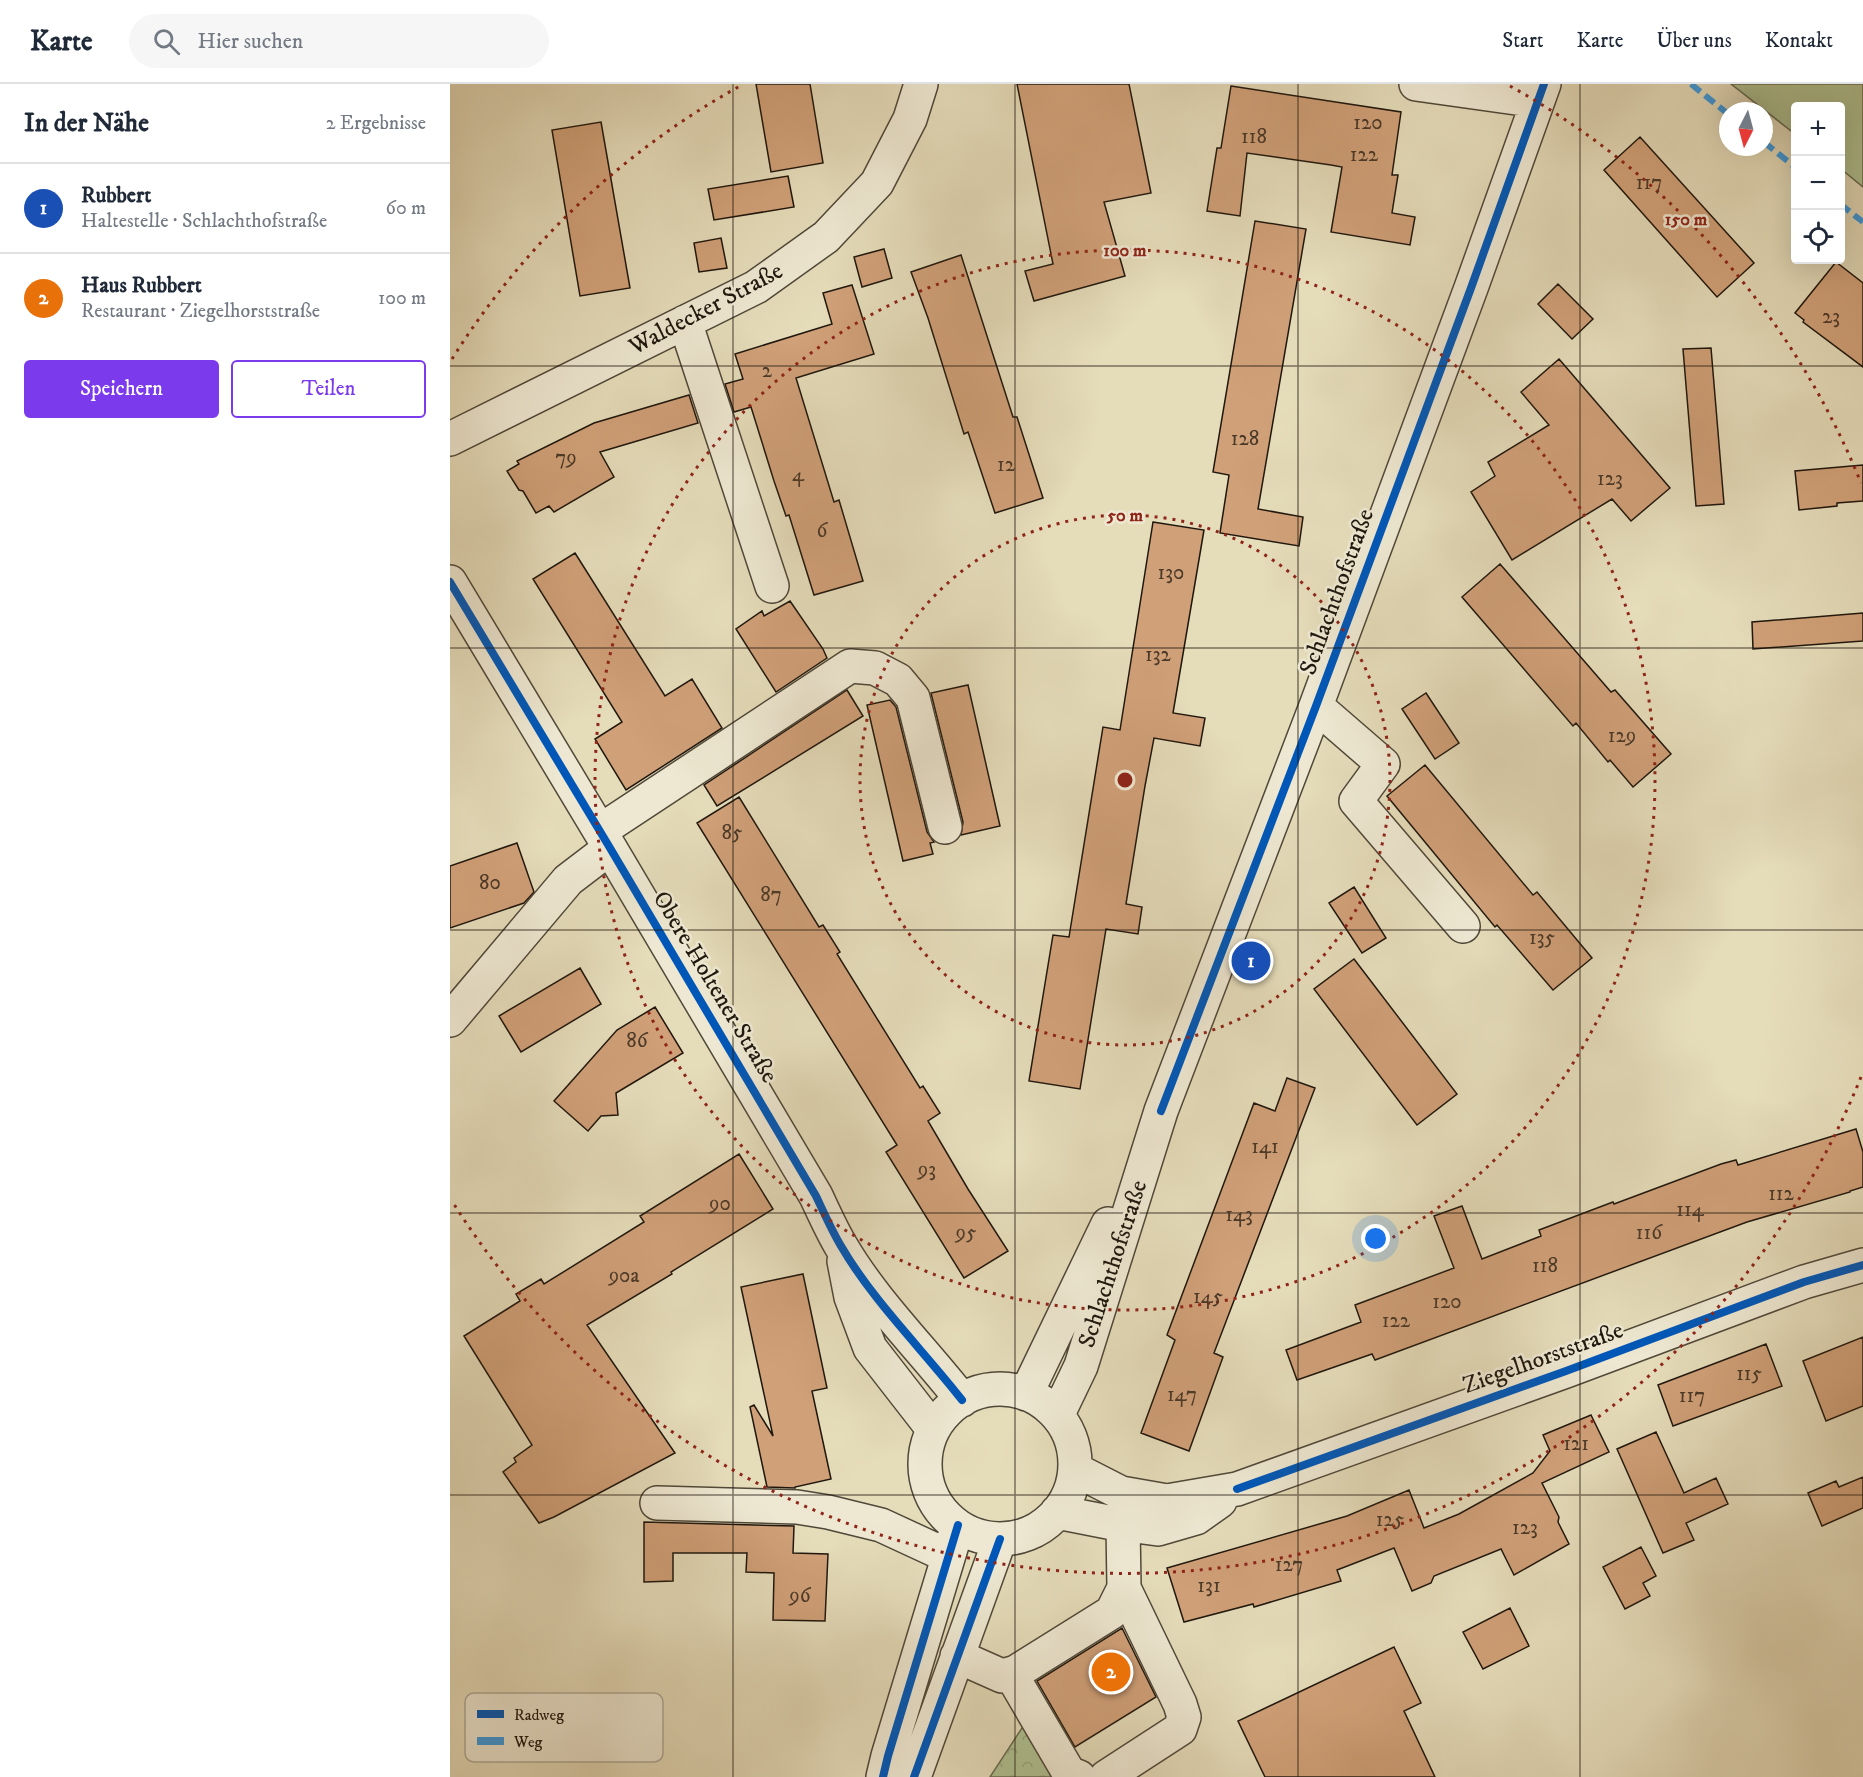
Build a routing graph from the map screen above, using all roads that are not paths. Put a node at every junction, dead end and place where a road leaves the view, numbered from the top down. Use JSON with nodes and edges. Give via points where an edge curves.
{"nodes":[{"id":1,"x":921,"y":84,"type":"edge"},
{"id":2,"x":1416,"y":84,"type":"edge"},
{"id":3,"x":1541,"y":93,"type":"edge"},
{"id":4,"x":686,"y":322,"type":"junction"},
{"id":5,"x":450,"y":439,"type":"edge"},
{"id":6,"x":450,"y":582,"type":"edge"},
{"id":7,"x":772,"y":586,"type":"dead end"},
{"id":8,"x":1316,"y":706,"type":"junction"},
{"id":9,"x":945,"y":827,"type":"dead end"},
{"id":10,"x":605,"y":840,"type":"junction"},
{"id":11,"x":1463,"y":926,"type":"dead end"},
{"id":12,"x":450,"y":1020,"type":"edge"},
{"id":13,"x":1161,"y":1111,"type":"junction"},
{"id":14,"x":842,"y":1247,"type":"junction"},
{"id":15,"x":1863,"y":1265,"type":"edge"},
{"id":16,"x":1026,"y":1394,"type":"junction"},
{"id":17,"x":962,"y":1400,"type":"junction"},
{"id":18,"x":1058,"y":1414,"type":"junction"},
{"id":19,"x":933,"y":1429,"type":"junction"},
{"id":20,"x":1076,"y":1470,"type":"junction"},
{"id":21,"x":1237,"y":1490,"type":"junction"},
{"id":22,"x":657,"y":1503,"type":"dead end"},
{"id":23,"x":1057,"y":1512,"type":"junction"},
{"id":24,"x":1123,"y":1524,"type":"junction"},
{"id":25,"x":958,"y":1525,"type":"junction"},
{"id":26,"x":1000,"y":1539,"type":"junction"},
{"id":27,"x":948,"y":1556,"type":"junction"},
{"id":28,"x":1124,"y":1588,"type":"junction"},
{"id":29,"x":957,"y":1656,"type":"junction"},
{"id":30,"x":1011,"y":1674,"type":"junction"},
{"id":31,"x":883,"y":1777,"type":"edge"},
{"id":32,"x":914,"y":1777,"type":"edge"},
{"id":33,"x":1079,"y":1777,"type":"edge"},
{"id":34,"x":1106,"y":1777,"type":"edge"}],
"edges":[{"from":1,"to":4,"type":"street","name":"Waldecker Straße","via":[[910,119],[877,183],[826,237],[756,287]]},
{"from":2,"to":3,"type":"street"},
{"from":3,"to":8,"type":"street","name":"Schlachthofstraße"},
{"from":4,"to":5,"type":"street","name":"Waldecker Straße"},
{"from":4,"to":7,"type":"street"},
{"from":6,"to":10,"type":"street","name":"Obere Holtener Straße"},
{"from":8,"to":11,"type":"street","via":[[1383,764],[1356,801]]},
{"from":8,"to":13,"type":"street","name":"Schlachthofstraße"},
{"from":9,"to":10,"type":"street","via":[[913,698],[898,680],[875,668],[850,666]]},
{"from":10,"to":12,"type":"street"},
{"from":10,"to":14,"type":"street","name":"Obere Holtener Straße","via":[[816,1196]]},
{"from":13,"to":16,"type":"street","name":"Schlachthofstraße"},
{"from":13,"to":18,"type":"street","name":"Schlachthofstraße","via":[[1081,1366]]},
{"from":14,"to":17,"type":"street","name":"Obere Holtener Straße","via":[[879,1300]]},
{"from":14,"to":19,"type":"street","name":"Obere Holtener Straße","via":[[851,1297],[870,1348]]},
{"from":15,"to":21,"type":"street","name":"Ziegelhorststraße","via":[[1804,1282]]},
{"from":16,"to":17,"type":"street","via":[[1006,1388],[977,1392]]},
{"from":16,"to":18,"type":"street","via":[[1035,1396]]},
{"from":17,"to":19,"type":"street","via":[[951,1406]]},
{"from":18,"to":20,"type":"street","via":[[1072,1440]]},
{"from":19,"to":25,"type":"street","via":[[925,1458],[927,1488],[943,1513]]},
{"from":20,"to":21,"type":"street","name":"Ziegelhorststraße","via":[[1121,1493],[1167,1501]]},
{"from":20,"to":23,"type":"street","via":[[1068,1498]]},
{"from":21,"to":24,"type":"street","name":"Ziegelhorststraße","via":[[1196,1518],[1158,1529]]},
{"from":22,"to":27,"type":"street","via":[[797,1507],[828,1512],[881,1525]]},
{"from":23,"to":24,"type":"street","name":"Ziegelhorststraße"},
{"from":23,"to":26,"type":"street","via":[[1050,1521],[1024,1535]]},
{"from":24,"to":28,"type":"street"},
{"from":25,"to":26,"type":"street","via":[[966,1531]]},
{"from":25,"to":27,"type":"street"},
{"from":26,"to":29,"type":"street"},
{"from":27,"to":31,"type":"street"},
{"from":28,"to":30,"type":"street","via":[[1112,1612]]},
{"from":28,"to":34,"type":"street","via":[[1184,1717],[1180,1729]]},
{"from":29,"to":30,"type":"street","via":[[1002,1676]]},
{"from":29,"to":32,"type":"street"},
{"from":30,"to":33,"type":"street","via":[[1069,1773]]}]}
